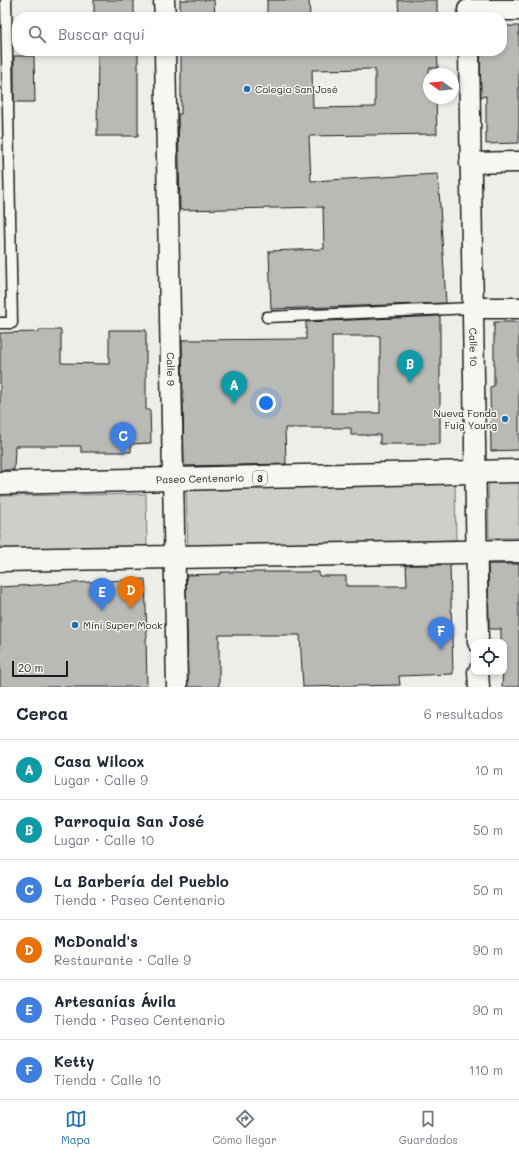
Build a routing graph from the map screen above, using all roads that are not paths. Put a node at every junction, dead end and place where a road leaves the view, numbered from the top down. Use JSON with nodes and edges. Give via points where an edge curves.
{"nodes":[{"id":1,"x":6,"y":0,"type":"edge"},
{"id":2,"x":164,"y":0,"type":"edge"},
{"id":3,"x":468,"y":9,"type":"edge"},
{"id":4,"x":519,"y":10,"type":"edge"},
{"id":5,"x":165,"y":12,"type":"edge"},
{"id":6,"x":165,"y":56,"type":"edge"},
{"id":7,"x":469,"y":56,"type":"edge"},
{"id":8,"x":470,"y":162,"type":"junction"},
{"id":9,"x":519,"y":162,"type":"edge"},
{"id":10,"x":472,"y":308,"type":"junction"},
{"id":11,"x":519,"y":308,"type":"edge"},
{"id":12,"x":267,"y":317,"type":"dead end"},
{"id":13,"x":0,"y":323,"type":"edge"},
{"id":14,"x":519,"y":471,"type":"edge"},
{"id":15,"x":475,"y":472,"type":"junction"},
{"id":16,"x":172,"y":480,"type":"junction"},
{"id":17,"x":0,"y":483,"type":"edge"},
{"id":18,"x":519,"y":551,"type":"edge"},
{"id":19,"x":476,"y":552,"type":"junction"},
{"id":20,"x":174,"y":557,"type":"junction"},
{"id":21,"x":0,"y":560,"type":"edge"},
{"id":22,"x":478,"y":639,"type":"edge"},
{"id":23,"x":478,"y":675,"type":"edge"},
{"id":24,"x":177,"y":687,"type":"edge"},
{"id":25,"x":479,"y":687,"type":"edge"}],
"edges":[{"from":1,"to":13,"type":"lane","via":[[12,322]]},
{"from":2,"to":5,"type":"street"},
{"from":3,"to":4,"type":"street"},
{"from":6,"to":16,"type":"street","name":"Calle 9"},
{"from":7,"to":8,"type":"street","name":"Calle 10"},
{"from":8,"to":9,"type":"street"},
{"from":8,"to":10,"type":"street","name":"Calle 10"},
{"from":10,"to":11,"type":"street"},
{"from":10,"to":12,"type":"lane"},
{"from":10,"to":15,"type":"street","name":"Calle 10"},
{"from":14,"to":15,"type":"main road","name":"Paseo Centenario","number":"3"},
{"from":15,"to":16,"type":"main road","name":"Paseo Centenario","number":"3"},
{"from":15,"to":19,"type":"street","name":"Calle 10"},
{"from":16,"to":17,"type":"main road","name":"Paseo Centenario","number":"3"},
{"from":16,"to":20,"type":"street","name":"Calle 9"},
{"from":18,"to":19,"type":"main road"},
{"from":19,"to":20,"type":"main road"},
{"from":19,"to":22,"type":"street","name":"Calle 10"},
{"from":20,"to":21,"type":"main road"},
{"from":20,"to":24,"type":"street","name":"Calle 9"},
{"from":23,"to":25,"type":"street"}]}
